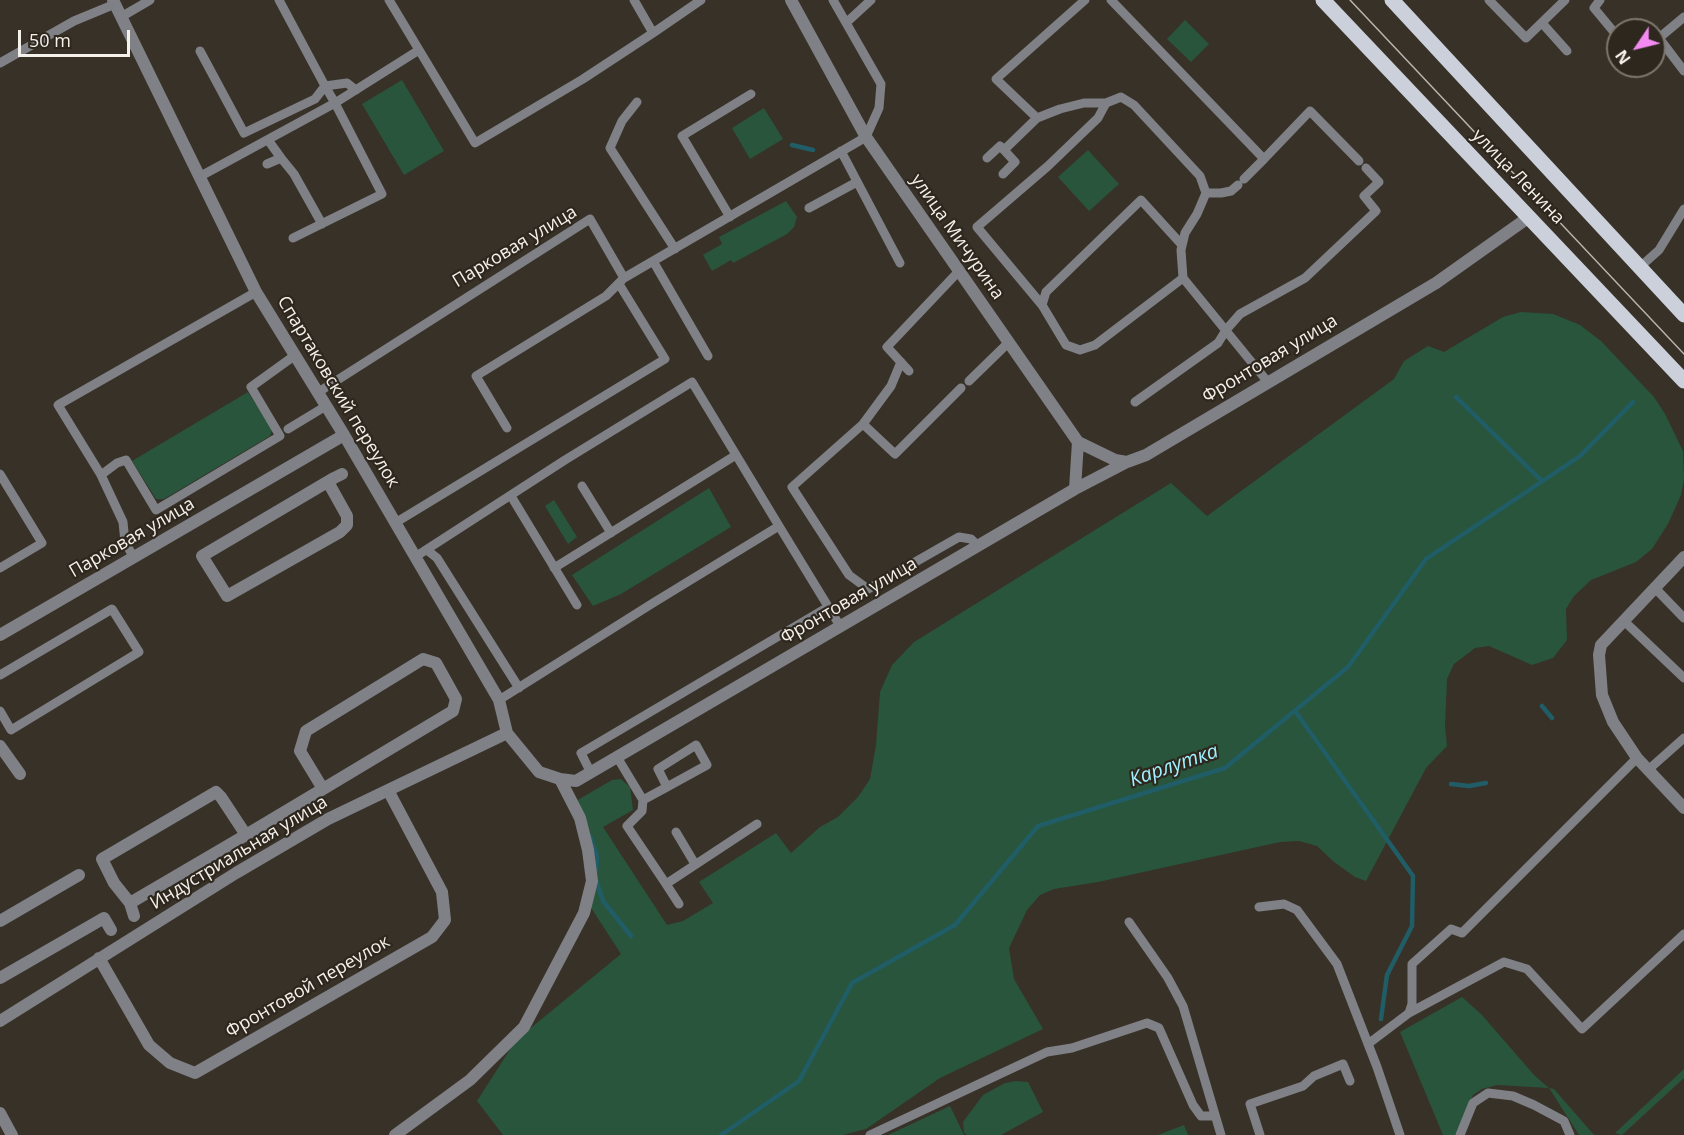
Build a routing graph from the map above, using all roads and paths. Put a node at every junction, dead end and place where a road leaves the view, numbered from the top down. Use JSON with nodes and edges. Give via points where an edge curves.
{"nodes":[{"id":1,"x":150,"y":0,"type":"edge"},
{"id":2,"x":279,"y":0,"type":"edge"},
{"id":3,"x":389,"y":0,"type":"edge"},
{"id":4,"x":634,"y":0,"type":"edge"},
{"id":5,"x":701,"y":0,"type":"edge"},
{"id":6,"x":791,"y":0,"type":"edge"},
{"id":7,"x":833,"y":0,"type":"edge"},
{"id":8,"x":871,"y":0,"type":"edge"},
{"id":9,"x":1084,"y":0,"type":"edge"},
{"id":10,"x":1111,"y":0,"type":"edge"},
{"id":11,"x":1323,"y":0,"type":"edge"},
{"id":12,"x":1392,"y":0,"type":"edge"},
{"id":13,"x":1489,"y":0,"type":"edge"},
{"id":14,"x":1565,"y":0,"type":"edge"},
{"id":15,"x":1600,"y":0,"type":"edge"},
{"id":16,"x":114,"y":2,"type":"edge"},
{"id":17,"x":121,"y":17,"type":"junction"},
{"id":18,"x":1684,"y":17,"type":"edge"},
{"id":19,"x":1542,"y":22,"type":"junction"},
{"id":20,"x":1606,"y":22,"type":"edge"},
{"id":21,"x":846,"y":23,"type":"junction"},
{"id":22,"x":1666,"y":32,"type":"edge"},
{"id":23,"x":653,"y":33,"type":"junction"},
{"id":24,"x":419,"y":50,"type":"junction"},
{"id":25,"x":200,"y":51,"type":"dead end"},
{"id":26,"x":1567,"y":51,"type":"dead end"},
{"id":27,"x":1666,"y":51,"type":"edge"},
{"id":28,"x":0,"y":63,"type":"edge"},
{"id":29,"x":1684,"y":71,"type":"edge"},
{"id":30,"x":325,"y":86,"type":"junction"},
{"id":31,"x":356,"y":90,"type":"junction"},
{"id":32,"x":751,"y":94,"type":"dead end"},
{"id":33,"x":636,"y":102,"type":"dead end"},
{"id":34,"x":1106,"y":103,"type":"junction"},
{"id":35,"x":335,"y":104,"type":"junction"},
{"id":36,"x":1037,"y":118,"type":"junction"},
{"id":37,"x":866,"y":136,"type":"junction"},
{"id":38,"x":268,"y":140,"type":"junction"},
{"id":39,"x":1004,"y":150,"type":"junction"},
{"id":40,"x":841,"y":151,"type":"junction"},
{"id":41,"x":281,"y":158,"type":"junction"},
{"id":42,"x":987,"y":158,"type":"dead end"},
{"id":43,"x":1264,"y":159,"type":"junction"},
{"id":44,"x":267,"y":164,"type":"dead end"},
{"id":45,"x":1003,"y":174,"type":"dead end"},
{"id":46,"x":199,"y":177,"type":"junction"},
{"id":47,"x":857,"y":182,"type":"junction"},
{"id":48,"x":1206,"y":193,"type":"junction"},
{"id":49,"x":809,"y":208,"type":"dead end"},
{"id":50,"x":1684,"y":209,"type":"edge"},
{"id":51,"x":730,"y":217,"type":"junction"},
{"id":52,"x":1529,"y":217,"type":"junction"},
{"id":53,"x":322,"y":224,"type":"junction"},
{"id":54,"x":293,"y":238,"type":"dead end"},
{"id":55,"x":1182,"y":245,"type":"junction"},
{"id":56,"x":675,"y":249,"type":"junction"},
{"id":57,"x":653,"y":261,"type":"junction"},
{"id":58,"x":900,"y":262,"type":"dead end"},
{"id":59,"x":1640,"y":267,"type":"junction"},
{"id":60,"x":959,"y":271,"type":"junction"},
{"id":61,"x":1183,"y":278,"type":"junction"},
{"id":62,"x":622,"y":281,"type":"junction"},
{"id":63,"x":256,"y":292,"type":"junction"},
{"id":64,"x":1042,"y":305,"type":"junction"},
{"id":65,"x":1684,"y":315,"type":"edge"},
{"id":66,"x":1226,"y":330,"type":"junction"},
{"id":67,"x":1008,"y":343,"type":"junction"},
{"id":68,"x":294,"y":356,"type":"junction"},
{"id":69,"x":708,"y":356,"type":"dead end"},
{"id":70,"x":901,"y":362,"type":"junction"},
{"id":71,"x":909,"y":371,"type":"dead end"},
{"id":72,"x":969,"y":381,"type":"dead end"},
{"id":73,"x":1267,"y":381,"type":"junction"},
{"id":74,"x":1684,"y":381,"type":"edge"},
{"id":75,"x":961,"y":388,"type":"dead end"},
{"id":76,"x":317,"y":393,"type":"junction"},
{"id":77,"x":1135,"y":402,"type":"dead end"},
{"id":78,"x":326,"y":406,"type":"junction"},
{"id":79,"x":863,"y":424,"type":"junction"},
{"id":80,"x":507,"y":428,"type":"dead end"},
{"id":81,"x":288,"y":429,"type":"dead end"},
{"id":82,"x":344,"y":435,"type":"junction"},
{"id":83,"x":1078,"y":442,"type":"junction"},
{"id":84,"x":736,"y":454,"type":"junction"},
{"id":85,"x":1128,"y":462,"type":"junction"},
{"id":86,"x":0,"y":474,"type":"edge"},
{"id":87,"x":342,"y":474,"type":"dead end"},
{"id":88,"x":102,"y":475,"type":"junction"},
{"id":89,"x":328,"y":482,"type":"junction"},
{"id":90,"x":582,"y":486,"type":"dead end"},
{"id":91,"x":1076,"y":489,"type":"junction"},
{"id":92,"x":511,"y":496,"type":"junction"},
{"id":93,"x":395,"y":523,"type":"junction"},
{"id":94,"x":779,"y":526,"type":"junction"},
{"id":95,"x":611,"y":533,"type":"junction"},
{"id":96,"x":978,"y":546,"type":"junction"},
{"id":97,"x":427,"y":550,"type":"junction"},
{"id":98,"x":415,"y":557,"type":"junction"},
{"id":99,"x":1684,"y":557,"type":"edge"},
{"id":100,"x":134,"y":558,"type":"junction"},
{"id":101,"x":0,"y":568,"type":"edge"},
{"id":102,"x":554,"y":568,"type":"junction"},
{"id":103,"x":1654,"y":587,"type":"junction"},
{"id":104,"x":868,"y":589,"type":"junction"},
{"id":105,"x":577,"y":605,"type":"dead end"},
{"id":106,"x":877,"y":605,"type":"junction"},
{"id":107,"x":828,"y":607,"type":"junction"},
{"id":108,"x":1684,"y":618,"type":"edge"},
{"id":109,"x":1624,"y":621,"type":"junction"},
{"id":110,"x":840,"y":626,"type":"junction"},
{"id":111,"x":0,"y":635,"type":"edge"},
{"id":112,"x":0,"y":675,"type":"edge"},
{"id":113,"x":1684,"y":678,"type":"edge"},
{"id":114,"x":519,"y":688,"type":"junction"},
{"id":115,"x":498,"y":700,"type":"junction"},
{"id":116,"x":0,"y":711,"type":"edge"},
{"id":117,"x":507,"y":733,"type":"junction"},
{"id":118,"x":1684,"y":738,"type":"edge"},
{"id":119,"x":0,"y":746,"type":"edge"},
{"id":120,"x":617,"y":758,"type":"junction"},
{"id":121,"x":1637,"y":758,"type":"junction"},
{"id":122,"x":1648,"y":770,"type":"junction"},
{"id":123,"x":591,"y":773,"type":"junction"},
{"id":124,"x":20,"y":774,"type":"dead end"},
{"id":125,"x":560,"y":779,"type":"junction"},
{"id":126,"x":667,"y":787,"type":"junction"},
{"id":127,"x":323,"y":789,"type":"junction"},
{"id":128,"x":389,"y":792,"type":"junction"},
{"id":129,"x":643,"y":800,"type":"junction"},
{"id":130,"x":1684,"y":808,"type":"edge"},
{"id":131,"x":757,"y":824,"type":"dead end"},
{"id":132,"x":676,"y":832,"type":"dead end"},
{"id":133,"x":246,"y":835,"type":"junction"},
{"id":134,"x":695,"y":864,"type":"junction"},
{"id":135,"x":79,"y":875,"type":"dead end"},
{"id":136,"x":666,"y":884,"type":"junction"},
{"id":137,"x":129,"y":903,"type":"junction"},
{"id":138,"x":679,"y":904,"type":"dead end"},
{"id":139,"x":1259,"y":907,"type":"dead end"},
{"id":140,"x":134,"y":916,"type":"dead end"},
{"id":141,"x":0,"y":921,"type":"edge"},
{"id":142,"x":1129,"y":922,"type":"dead end"},
{"id":143,"x":111,"y":930,"type":"dead end"},
{"id":144,"x":1684,"y":933,"type":"edge"},
{"id":145,"x":99,"y":958,"type":"junction"},
{"id":146,"x":0,"y":978,"type":"edge"},
{"id":147,"x":1408,"y":1013,"type":"junction"},
{"id":148,"x":0,"y":1021,"type":"edge"},
{"id":149,"x":1368,"y":1044,"type":"junction"},
{"id":150,"x":1350,"y":1082,"type":"dead end"},
{"id":151,"x":0,"y":1113,"type":"edge"},
{"id":152,"x":1215,"y":1116,"type":"junction"},
{"id":153,"x":873,"y":1134,"type":"edge"},
{"id":154,"x":12,"y":1135,"type":"edge"},
{"id":155,"x":395,"y":1135,"type":"edge"},
{"id":156,"x":1221,"y":1135,"type":"edge"},
{"id":157,"x":1260,"y":1135,"type":"edge"},
{"id":158,"x":1400,"y":1135,"type":"edge"},
{"id":159,"x":1460,"y":1135,"type":"edge"},
{"id":160,"x":1569,"y":1135,"type":"edge"}],
"edges":[{"from":1,"to":17,"type":"lane"},
{"from":2,"to":30,"type":"lane"},
{"from":3,"to":24,"type":"lane"},
{"from":4,"to":23,"type":"lane"},
{"from":5,"to":23,"type":"lane"},
{"from":6,"to":37,"type":"street","name":"улица Мичурина"},
{"from":7,"to":21,"type":"lane"},
{"from":8,"to":21,"type":"lane"},
{"from":9,"to":36,"type":"lane","via":[[996,79]]},
{"from":10,"to":43,"type":"lane"},
{"from":11,"to":52,"type":"main road","name":"улица Ленина"},
{"from":12,"to":59,"type":"main road","name":"улица Ленина"},
{"from":13,"to":19,"type":"lane","via":[[1526,38]]},
{"from":14,"to":19,"type":"lane"},
{"from":15,"to":20,"type":"lane","via":[[1594,8]]},
{"from":16,"to":17,"type":"street","name":"Спартаковский переулок"},
{"from":16,"to":28,"type":"lane"},
{"from":17,"to":46,"type":"street","name":"Спартаковский переулок"},
{"from":18,"to":22,"type":"lane"},
{"from":19,"to":26,"type":"lane"},
{"from":21,"to":37,"type":"lane","via":[[882,84],[879,108]]},
{"from":23,"to":24,"type":"lane","via":[[475,143]]},
{"from":24,"to":31,"type":"lane"},
{"from":25,"to":30,"type":"lane","via":[[244,133],[315,99]]},
{"from":27,"to":29,"type":"lane"},
{"from":30,"to":31,"type":"lane","via":[[347,83]]},
{"from":30,"to":35,"type":"lane"},
{"from":31,"to":35,"type":"lane"},
{"from":32,"to":51,"type":"lane","via":[[682,136]]},
{"from":33,"to":56,"type":"lane","via":[[610,148]]},
{"from":34,"to":36,"type":"lane","via":[[1084,103]]},
{"from":34,"to":48,"type":"lane","via":[[1121,97],[1134,105],[1200,176]]},
{"from":34,"to":64,"type":"lane","via":[[1098,118],[977,227]]},
{"from":35,"to":38,"type":"lane"},
{"from":35,"to":53,"type":"lane","via":[[382,194]]},
{"from":36,"to":39,"type":"lane"},
{"from":37,"to":40,"type":"lane"},
{"from":37,"to":60,"type":"street","name":"улица Мичурина"},
{"from":38,"to":41,"type":"lane"},
{"from":38,"to":46,"type":"lane"},
{"from":39,"to":42,"type":"lane","via":[[1000,146]]},
{"from":39,"to":45,"type":"lane","via":[[1015,162]]},
{"from":40,"to":47,"type":"lane"},
{"from":40,"to":51,"type":"lane"},
{"from":41,"to":44,"type":"lane"},
{"from":41,"to":53,"type":"lane"},
{"from":43,"to":48,"type":"lane","via":[[1231,191]]},
{"from":43,"to":66,"type":"lane","via":[[1311,111],[1379,182],[1364,196],[1376,210],[1305,278],[1240,314]]},
{"from":46,"to":63,"type":"street","name":"Спартаковский переулок"},
{"from":47,"to":49,"type":"lane"},
{"from":47,"to":58,"type":"lane"},
{"from":48,"to":55,"type":"lane"},
{"from":50,"to":59,"type":"lane","via":[[1659,250]]},
{"from":51,"to":56,"type":"lane"},
{"from":52,"to":73,"type":"street","name":"Фронтовая улица","via":[[1436,283]]},
{"from":52,"to":74,"type":"main road","name":"улица Ленина"},
{"from":53,"to":54,"type":"lane"},
{"from":55,"to":61,"type":"lane"},
{"from":55,"to":64,"type":"lane","via":[[1142,200],[1046,292]]},
{"from":56,"to":57,"type":"lane"},
{"from":57,"to":62,"type":"lane"},
{"from":57,"to":69,"type":"lane"},
{"from":59,"to":65,"type":"main road","name":"улица Ленина"},
{"from":60,"to":67,"type":"street","name":"улица Мичурина"},
{"from":60,"to":70,"type":"lane","via":[[887,347]]},
{"from":61,"to":64,"type":"lane","via":[[1095,345],[1080,350],[1066,345]]},
{"from":61,"to":66,"type":"lane"},
{"from":62,"to":76,"type":"lane","name":"Парковая улица","via":[[590,219]]},
{"from":62,"to":80,"type":"lane","via":[[606,296],[476,376]]},
{"from":62,"to":93,"type":"lane","via":[[665,359]]},
{"from":63,"to":68,"type":"street","name":"Спартаковский переулок"},
{"from":63,"to":88,"type":"lane","via":[[58,405]]},
{"from":66,"to":73,"type":"lane"},
{"from":66,"to":77,"type":"lane","via":[[1218,343]]},
{"from":67,"to":72,"type":"lane"},
{"from":67,"to":83,"type":"street","name":"улица Мичурина"},
{"from":68,"to":76,"type":"street","name":"Спартаковский переулок"},
{"from":68,"to":88,"type":"lane","via":[[251,387],[280,436],[156,510],[126,460]]},
{"from":70,"to":71,"type":"lane"},
{"from":70,"to":79,"type":"lane","via":[[891,386]]},
{"from":73,"to":85,"type":"street","name":"Фронтовая улица"},
{"from":75,"to":79,"type":"lane","via":[[895,454]]},
{"from":76,"to":78,"type":"street","name":"Спартаковский переулок"},
{"from":78,"to":81,"type":"lane"},
{"from":78,"to":82,"type":"street","name":"Спартаковский переулок"},
{"from":79,"to":104,"type":"lane","via":[[792,488],[849,575]]},
{"from":82,"to":93,"type":"street","name":"Спартаковский переулок"},
{"from":82,"to":100,"type":"street","name":"Парковая улица"},
{"from":83,"to":85,"type":"street","name":"улица Мичурина"},
{"from":83,"to":91,"type":"street"},
{"from":84,"to":92,"type":"lane","via":[[692,382]]},
{"from":84,"to":94,"type":"lane"},
{"from":84,"to":95,"type":"lane"},
{"from":85,"to":91,"type":"street","name":"Фронтовая улица"},
{"from":86,"to":101,"type":"lane","via":[[42,543]]},
{"from":87,"to":89,"type":"street"},
{"from":88,"to":100,"type":"lane"},
{"from":89,"to":89,"type":"street","via":[[202,556],[227,596],[347,525],[347,516]]},
{"from":90,"to":95,"type":"lane"},
{"from":91,"to":96,"type":"street","name":"Фронтовая улица"},
{"from":92,"to":97,"type":"lane"},
{"from":92,"to":102,"type":"lane"},
{"from":93,"to":98,"type":"street","name":"Спартаковский переулок"},
{"from":94,"to":107,"type":"lane"},
{"from":94,"to":114,"type":"lane"},
{"from":95,"to":102,"type":"lane"},
{"from":96,"to":104,"type":"lane","via":[[970,539],[958,537]]},
{"from":96,"to":106,"type":"street","name":"Фронтовая улица"},
{"from":97,"to":98,"type":"lane"},
{"from":97,"to":114,"type":"lane","via":[[437,558]]},
{"from":98,"to":115,"type":"street","name":"Спартаковский переулок"},
{"from":99,"to":103,"type":"street"},
{"from":100,"to":111,"type":"street","name":"Парковая улица"},
{"from":102,"to":105,"type":"lane"},
{"from":103,"to":108,"type":"lane"},
{"from":103,"to":109,"type":"street"},
{"from":104,"to":106,"type":"lane"},
{"from":106,"to":110,"type":"street","name":"Фронтовая улица"},
{"from":107,"to":110,"type":"lane"},
{"from":107,"to":123,"type":"lane","via":[[581,753]]},
{"from":109,"to":113,"type":"lane"},
{"from":109,"to":121,"type":"street","via":[[1601,645],[1602,695],[1613,722]]},
{"from":110,"to":120,"type":"street","name":"Фронтовая улица"},
{"from":112,"to":116,"type":"lane","via":[[112,609],[139,652],[11,730]]},
{"from":114,"to":115,"type":"lane"},
{"from":115,"to":117,"type":"street","name":"Спартаковский переулок"},
{"from":117,"to":125,"type":"street","name":"Спартаковский переулок","via":[[539,772]]},
{"from":117,"to":128,"type":"street","name":"Индустриальная улица"},
{"from":118,"to":122,"type":"lane"},
{"from":119,"to":124,"type":"street"},
{"from":120,"to":123,"type":"street","name":"Фронтовая улица"},
{"from":120,"to":129,"type":"lane"},
{"from":121,"to":122,"type":"street"},
{"from":121,"to":147,"type":"lane","via":[[1462,933],[1451,929],[1412,964],[1412,1004]]},
{"from":122,"to":130,"type":"street"},
{"from":123,"to":125,"type":"street","name":"Фронтовая улица","via":[[576,781]]},
{"from":125,"to":155,"type":"street","via":[[580,818],[588,850],[592,881],[585,913],[524,1027],[470,1080]]},
{"from":126,"to":126,"type":"lane","via":[[707,765],[696,746],[658,769]]},
{"from":126,"to":129,"type":"lane"},
{"from":127,"to":127,"type":"street","via":[[453,711],[456,699],[436,663],[423,659],[306,731],[300,751]]},
{"from":127,"to":133,"type":"street"},
{"from":128,"to":145,"type":"street","name":"Индустриальная улица","via":[[328,819]]},
{"from":128,"to":145,"type":"street","name":"Фронтовой переулок","via":[[442,892],[445,920],[432,936],[195,1073],[170,1063],[149,1045]]},
{"from":129,"to":136,"type":"lane","via":[[642,811],[627,826]]},
{"from":131,"to":134,"type":"lane"},
{"from":132,"to":134,"type":"lane"},
{"from":133,"to":137,"type":"street"},
{"from":133,"to":137,"type":"street","via":[[221,797],[216,792],[210,794],[102,859]]},
{"from":134,"to":136,"type":"lane"},
{"from":135,"to":141,"type":"street"},
{"from":136,"to":138,"type":"lane"},
{"from":137,"to":140,"type":"street"},
{"from":139,"to":149,"type":"lane","via":[[1284,904],[1297,910],[1336,964]]},
{"from":142,"to":152,"type":"lane","via":[[1183,1006]]},
{"from":143,"to":146,"type":"street","via":[[104,918]]},
{"from":144,"to":147,"type":"lane","via":[[1582,1029],[1527,969],[1504,962]]},
{"from":145,"to":148,"type":"street","name":"Индустриальная улица"},
{"from":147,"to":149,"type":"lane"},
{"from":149,"to":158,"type":"lane"},
{"from":150,"to":157,"type":"lane","via":[[1343,1064],[1314,1076],[1303,1086],[1250,1104]]},
{"from":151,"to":154,"type":"street"},
{"from":152,"to":153,"type":"lane","via":[[1201,1116],[1159,1028],[1147,1023],[1072,1048],[1047,1052]]},
{"from":152,"to":156,"type":"lane"},
{"from":159,"to":160,"type":"lane","via":[[1473,1103],[1488,1093],[1513,1096],[1534,1105],[1564,1121]]}]}
